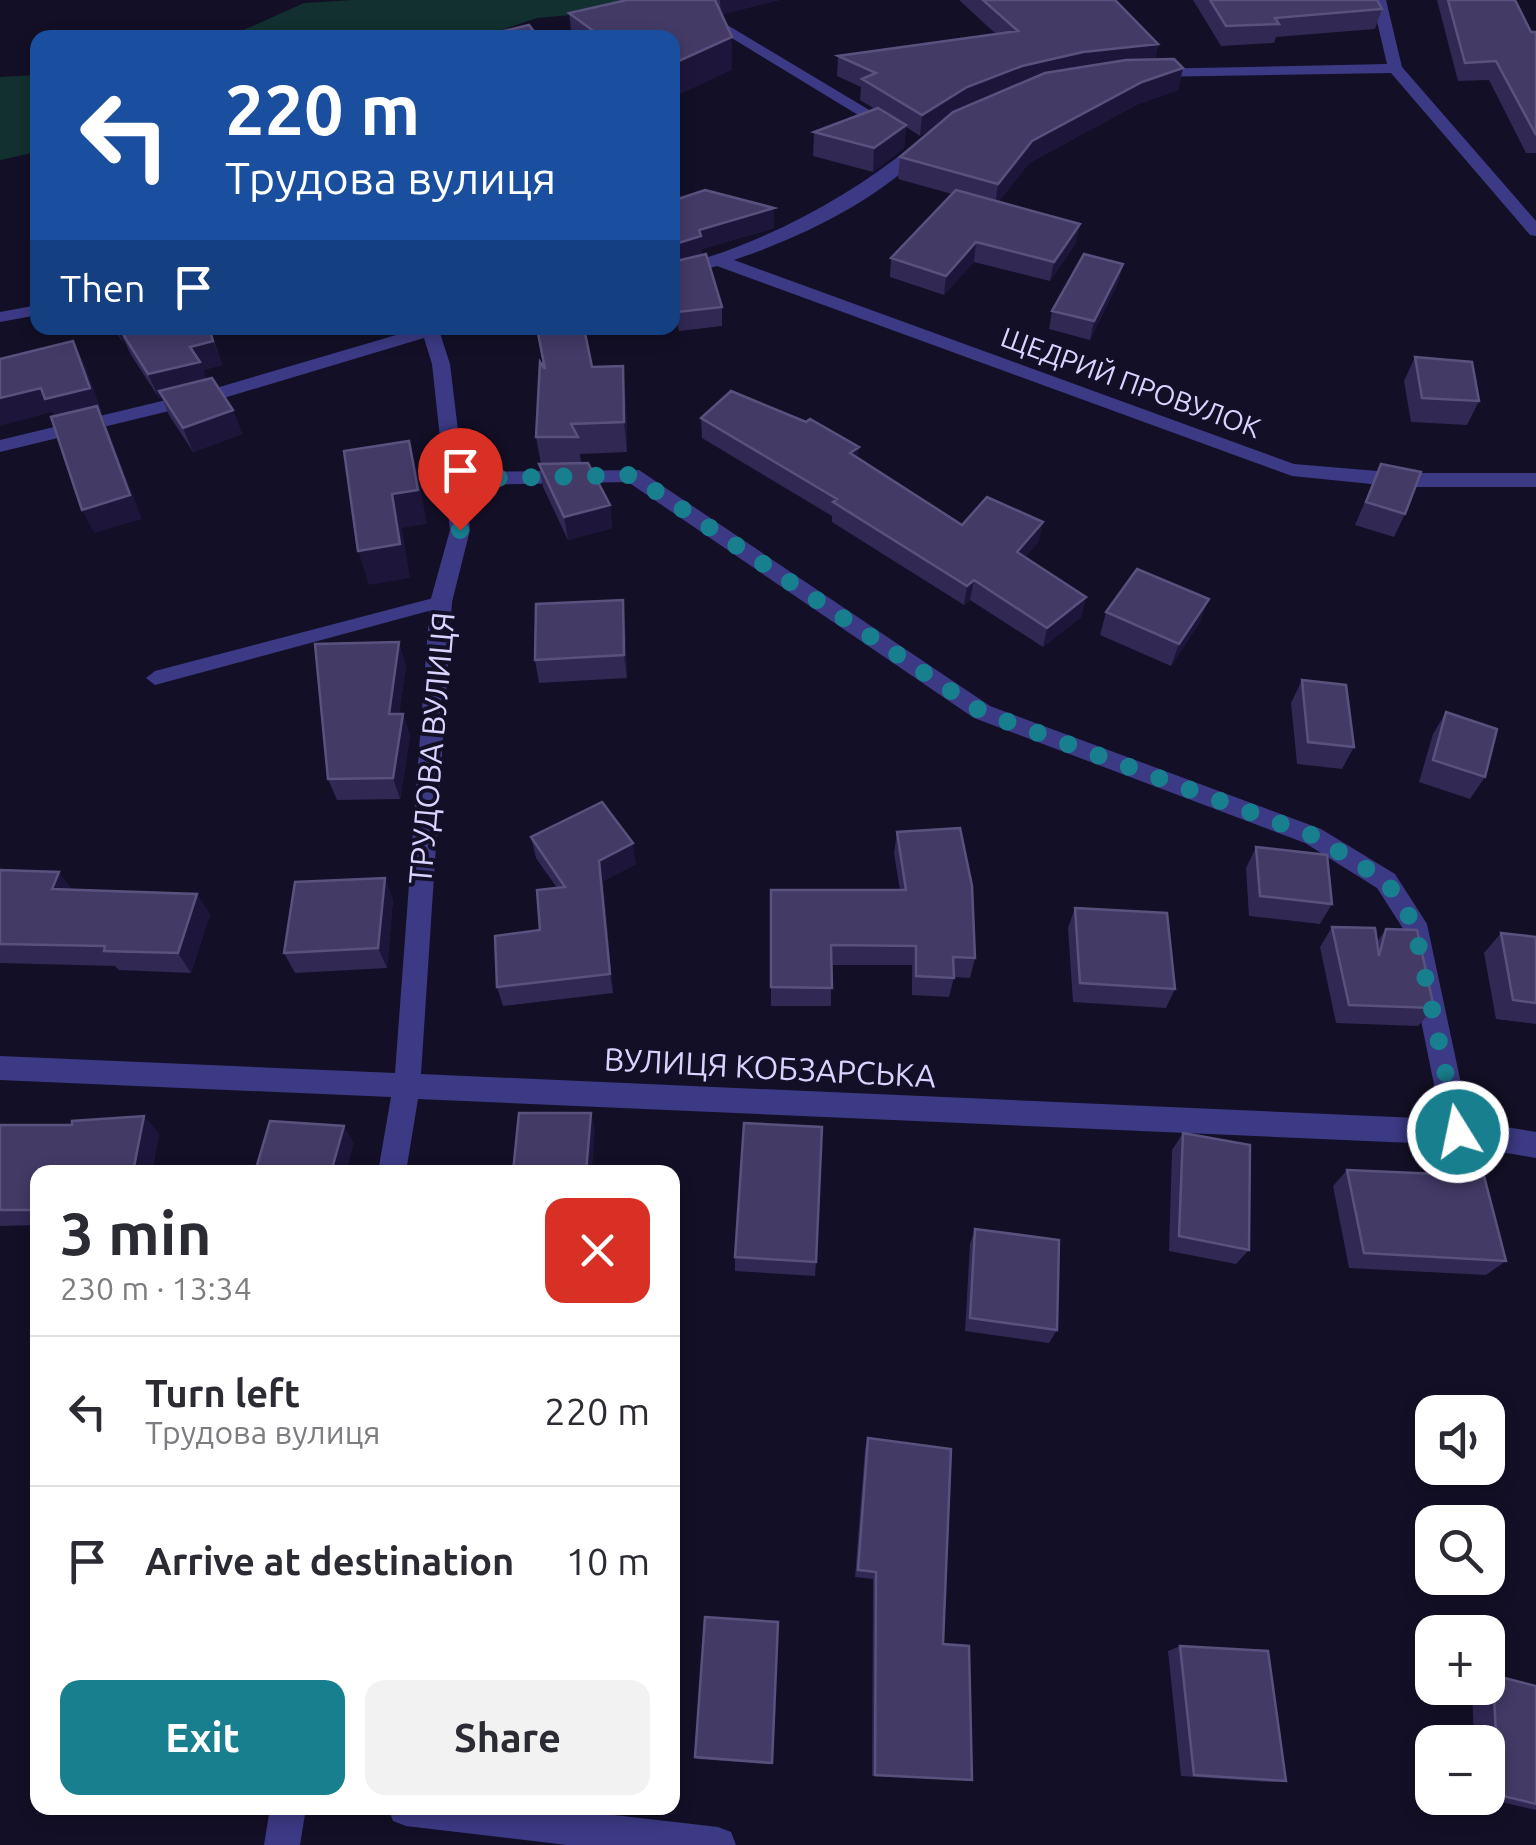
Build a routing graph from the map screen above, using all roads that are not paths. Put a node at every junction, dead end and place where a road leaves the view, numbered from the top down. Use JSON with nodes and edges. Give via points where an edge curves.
{"nodes":[{"id":1,"x":1379,"y":0,"type":"edge"},
{"id":2,"x":689,"y":6,"type":"edge"},
{"id":3,"x":1394,"y":68,"type":"junction"},
{"id":4,"x":1121,"y":74,"type":"edge"},
{"id":5,"x":1536,"y":232,"type":"edge"},
{"id":6,"x":721,"y":261,"type":"junction"},
{"id":7,"x":680,"y":271,"type":"edge"},
{"id":8,"x":30,"y":311,"type":"edge"},
{"id":9,"x":0,"y":317,"type":"edge"},
{"id":10,"x":410,"y":335,"type":"edge"},
{"id":11,"x":435,"y":335,"type":"edge"},
{"id":12,"x":0,"y":446,"type":"edge"},
{"id":13,"x":453,"y":479,"type":"junction"},
{"id":14,"x":1536,"y":480,"type":"edge"},
{"id":15,"x":441,"y":602,"type":"junction"},
{"id":16,"x":155,"y":678,"type":"dead end"},
{"id":17,"x":0,"y":1068,"type":"edge"},
{"id":18,"x":407,"y":1086,"type":"junction"},
{"id":19,"x":1458,"y":1132,"type":"junction"},
{"id":20,"x":1536,"y":1145,"type":"edge"},
{"id":21,"x":393,"y":1165,"type":"edge"},
{"id":22,"x":287,"y":1815,"type":"edge"},
{"id":23,"x":465,"y":1815,"type":"edge"},
{"id":24,"x":282,"y":1845,"type":"edge"},
{"id":25,"x":718,"y":1845,"type":"edge"}],
"edges":[{"from":1,"to":3,"type":"street"},
{"from":2,"to":6,"type":"street","via":[[926,142],[883,179],[820,218]]},
{"from":3,"to":4,"type":"street"},
{"from":3,"to":5,"type":"street"},
{"from":6,"to":7,"type":"street"},
{"from":6,"to":14,"type":"street","name":"ЩЕДРИЙ ПРОВУЛОК","via":[[1292,470],[1402,480]]},
{"from":8,"to":9,"type":"street"},
{"from":10,"to":12,"type":"street","via":[[220,393]]},
{"from":11,"to":13,"type":"street","name":"ТРУДОВА ВУЛИЦЯ"},
{"from":13,"to":15,"type":"street","name":"ТРУДОВА ВУЛИЦЯ","via":[[460,530]]},
{"from":13,"to":19,"type":"street","via":[[632,475],[982,712],[1314,836],[1386,881],[1414,924]]},
{"from":15,"to":16,"type":"lane"},
{"from":15,"to":18,"type":"street","name":"ТРУДОВА ВУЛИЦЯ"},
{"from":17,"to":18,"type":"street","name":"ВУЛИЦЯ КОБЗАРСЬКА"},
{"from":18,"to":19,"type":"street","name":"ВУЛИЦЯ КОБЗАРСЬКА"},
{"from":18,"to":21,"type":"street","name":"ТРУДОВА ВУЛИЦЯ"},
{"from":19,"to":20,"type":"street","name":"ВУЛИЦЯ КОБЗАРСЬКА"},
{"from":22,"to":24,"type":"street"},
{"from":23,"to":25,"type":"street"}]}
